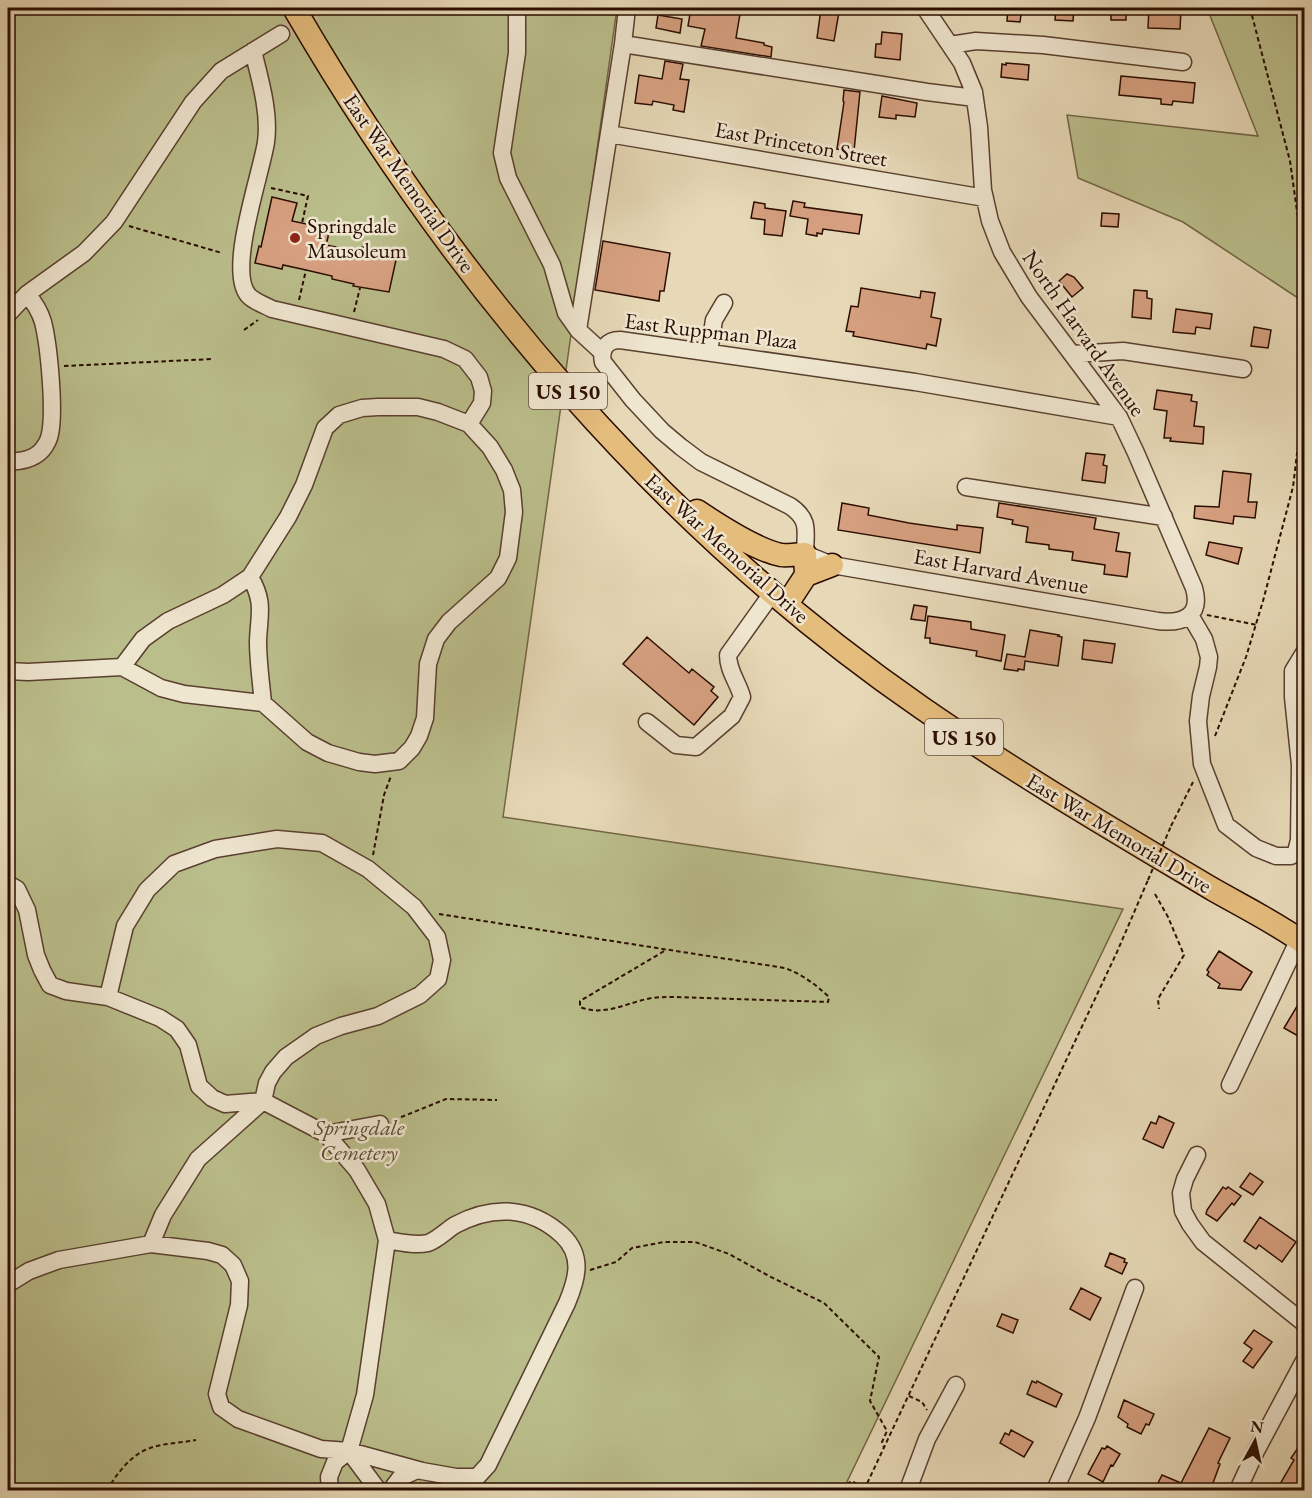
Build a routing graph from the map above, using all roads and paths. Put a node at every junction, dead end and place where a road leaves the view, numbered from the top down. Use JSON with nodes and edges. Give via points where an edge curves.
{"nodes":[{"id":1,"x":294,"y":8,"type":"edge"},
{"id":2,"x":517,"y":8,"type":"edge"},
{"id":3,"x":627,"y":8,"type":"edge"},
{"id":4,"x":925,"y":8,"type":"edge"},
{"id":5,"x":1250,"y":8,"type":"edge"},
{"id":6,"x":281,"y":34,"type":"tunnel mouth"},
{"id":7,"x":623,"y":44,"type":"junction"},
{"id":8,"x":950,"y":45,"type":"junction"},
{"id":9,"x":253,"y":51,"type":"junction"},
{"id":10,"x":1183,"y":62,"type":"dead end"},
{"id":11,"x":975,"y":98,"type":"junction"},
{"id":12,"x":609,"y":134,"type":"junction"},
{"id":13,"x":265,"y":187,"type":"dead end"},
{"id":14,"x":985,"y":198,"type":"junction"},
{"id":15,"x":114,"y":222,"type":"junction"},
{"id":16,"x":302,"y":223,"type":"dead end"},
{"id":17,"x":222,"y":254,"type":"dead end"},
{"id":18,"x":306,"y":270,"type":"dead end"},
{"id":19,"x":360,"y":288,"type":"dead end"},
{"id":20,"x":27,"y":294,"type":"junction"},
{"id":21,"x":1305,"y":297,"type":"edge"},
{"id":22,"x":299,"y":300,"type":"dead end"},
{"id":23,"x":724,"y":303,"type":"dead end"},
{"id":24,"x":355,"y":310,"type":"dead end"},
{"id":25,"x":8,"y":314,"type":"edge"},
{"id":26,"x":578,"y":330,"type":"junction"},
{"id":27,"x":602,"y":352,"type":"junction"},
{"id":28,"x":709,"y":352,"type":"junction"},
{"id":29,"x":1073,"y":354,"type":"junction"},
{"id":30,"x":213,"y":359,"type":"dead end"},
{"id":31,"x":49,"y":367,"type":"junction"},
{"id":32,"x":1243,"y":369,"type":"dead end"},
{"id":33,"x":1305,"y":395,"type":"edge"},
{"id":34,"x":1119,"y":417,"type":"junction"},
{"id":35,"x":469,"y":424,"type":"junction"},
{"id":36,"x":628,"y":456,"type":"junction"},
{"id":37,"x":8,"y":462,"type":"edge"},
{"id":38,"x":966,"y":487,"type":"dead end"},
{"id":39,"x":1164,"y":517,"type":"junction"},
{"id":40,"x":805,"y":564,"type":"junction"},
{"id":41,"x":832,"y":565,"type":"joint"},
{"id":42,"x":250,"y":577,"type":"junction"},
{"id":43,"x":780,"y":598,"type":"junction"},
{"id":44,"x":1191,"y":613,"type":"junction"},
{"id":45,"x":1257,"y":625,"type":"junction"},
{"id":46,"x":1305,"y":653,"type":"edge"},
{"id":47,"x":122,"y":668,"type":"junction"},
{"id":48,"x":8,"y":671,"type":"edge"},
{"id":49,"x":263,"y":703,"type":"junction"},
{"id":50,"x":647,"y":722,"type":"dead end"},
{"id":51,"x":1212,"y":743,"type":"dead end"},
{"id":52,"x":399,"y":761,"type":"junction"},
{"id":53,"x":1194,"y":780,"type":"dead end"},
{"id":54,"x":368,"y":869,"type":"junction"},
{"id":55,"x":8,"y":884,"type":"edge"},
{"id":56,"x":1155,"y":894,"type":"dead end"},
{"id":57,"x":439,"y":914,"type":"dead end"},
{"id":58,"x":1303,"y":942,"type":"edge"},
{"id":59,"x":666,"y":950,"type":"junction"},
{"id":60,"x":108,"y":997,"type":"junction"},
{"id":61,"x":1159,"y":1010,"type":"dead end"},
{"id":62,"x":1230,"y":1085,"type":"dead end"},
{"id":63,"x":497,"y":1100,"type":"dead end"},
{"id":64,"x":263,"y":1101,"type":"junction"},
{"id":65,"x":380,"y":1124,"type":"joint"},
{"id":66,"x":326,"y":1134,"type":"junction"},
{"id":67,"x":1197,"y":1155,"type":"dead end"},
{"id":68,"x":387,"y":1240,"type":"junction"},
{"id":69,"x":151,"y":1244,"type":"junction"},
{"id":70,"x":588,"y":1270,"type":"dead end"},
{"id":71,"x":8,"y":1284,"type":"edge"},
{"id":72,"x":1135,"y":1288,"type":"dead end"},
{"id":73,"x":1305,"y":1323,"type":"edge"},
{"id":74,"x":1305,"y":1360,"type":"edge"},
{"id":75,"x":956,"y":1385,"type":"dead end"},
{"id":76,"x":196,"y":1440,"type":"dead end"},
{"id":77,"x":884,"y":1448,"type":"junction"},
{"id":78,"x":349,"y":1451,"type":"junction"},
{"id":79,"x":417,"y":1470,"type":"junction"},
{"id":80,"x":865,"y":1489,"type":"edge"},
{"id":81,"x":107,"y":1491,"type":"edge"},
{"id":82,"x":330,"y":1491,"type":"edge"},
{"id":83,"x":378,"y":1491,"type":"edge"},
{"id":84,"x":391,"y":1491,"type":"edge"},
{"id":85,"x":842,"y":1491,"type":"edge"},
{"id":86,"x":908,"y":1491,"type":"edge"},
{"id":87,"x":1055,"y":1491,"type":"edge"},
{"id":88,"x":1238,"y":1491,"type":"edge"}],
"edges":[{"from":1,"to":36,"type":"highway","name":"East War Memorial Drive","number":"US 150","via":[[369,130],[448,241],[519,333]]},
{"from":2,"to":26,"type":"street","via":[[517,53],[502,144],[503,160],[508,178],[552,265],[566,313]]},
{"from":3,"to":7,"type":"street"},
{"from":4,"to":8,"type":"street","name":"North Harvard Avenue"},
{"from":5,"to":21,"type":"path","via":[[1290,161]]},
{"from":6,"to":9,"type":"street"},
{"from":7,"to":11,"type":"street"},
{"from":7,"to":12,"type":"street"},
{"from":8,"to":10,"type":"street","via":[[976,41],[1043,45]]},
{"from":8,"to":11,"type":"street","name":"North Harvard Avenue","via":[[962,63]]},
{"from":9,"to":15,"type":"street","via":[[221,71],[193,102]]},
{"from":9,"to":35,"type":"street","via":[[261,82],[266,141],[246,227],[241,281],[249,295],[272,309],[444,349],[465,359],[479,377],[483,391],[482,403]]},
{"from":11,"to":14,"type":"street","name":"North Harvard Avenue"},
{"from":12,"to":14,"type":"street","name":"East Princeton Street"},
{"from":12,"to":26,"type":"street"},
{"from":13,"to":16,"type":"path","via":[[308,196]]},
{"from":14,"to":29,"type":"street","name":"North Harvard Avenue","via":[[1005,258]]},
{"from":15,"to":17,"type":"path"},
{"from":15,"to":20,"type":"street","via":[[84,253]]},
{"from":18,"to":22,"type":"path"},
{"from":19,"to":24,"type":"path"},
{"from":20,"to":25,"type":"street"},
{"from":20,"to":31,"type":"street","via":[[43,321]]},
{"from":23,"to":28,"type":"street","via":[[714,320]]},
{"from":26,"to":27,"type":"street"},
{"from":27,"to":28,"type":"street","name":"East Ruppman Plaza","via":[[608,343],[620,340]]},
{"from":27,"to":40,"type":"street","name":"East Ruppman Plaza","via":[[603,362],[615,379],[670,439],[702,462],[800,514],[806,529]]},
{"from":28,"to":34,"type":"street","name":"East Ruppman Plaza"},
{"from":29,"to":32,"type":"street","via":[[1123,351]]},
{"from":29,"to":34,"type":"street","name":"North Harvard Avenue"},
{"from":30,"to":31,"type":"path"},
{"from":31,"to":37,"type":"street","via":[[51,422],[46,444],[30,459]]},
{"from":33,"to":45,"type":"path","via":[[1293,487]]},
{"from":34,"to":39,"type":"street","name":"North Harvard Avenue"},
{"from":35,"to":42,"type":"street","via":[[418,407],[362,408],[339,415],[325,428],[288,517]]},
{"from":35,"to":52,"type":"street","via":[[490,447],[512,490],[514,512],[508,558],[498,579],[449,622],[436,639],[428,664],[425,718],[412,748]]},
{"from":36,"to":40,"type":"highway","via":[[682,501],[738,536]]},
{"from":36,"to":43,"type":"highway","name":"East War Memorial Drive","number":"US 150","via":[[707,534]]},
{"from":38,"to":39,"type":"street"},
{"from":39,"to":44,"type":"street","name":"North Harvard Avenue","via":[[1194,588],[1196,602]]},
{"from":40,"to":41,"type":"highway"},
{"from":40,"to":43,"type":"highway"},
{"from":41,"to":44,"type":"street","name":"East Harvard Avenue","via":[[1164,622],[1178,621]]},
{"from":42,"to":47,"type":"street","via":[[223,595],[168,621],[143,639]]},
{"from":42,"to":49,"type":"street","via":[[259,591],[261,609],[258,640]]},
{"from":43,"to":50,"type":"street","via":[[728,655],[728,666],[742,698],[732,716],[696,747],[676,745]]},
{"from":43,"to":58,"type":"highway","name":"East War Memorial Drive","number":"US 150","via":[[875,674],[984,750]]},
{"from":44,"to":45,"type":"path"},
{"from":44,"to":46,"type":"street","via":[[1209,657],[1198,721],[1202,764],[1226,825],[1256,848],[1276,856],[1291,856],[1299,840],[1293,671]]},
{"from":45,"to":51,"type":"path"},
{"from":47,"to":48,"type":"street"},
{"from":47,"to":49,"type":"street","via":[[161,688],[184,694]]},
{"from":49,"to":52,"type":"street","via":[[307,742],[328,753],[375,764]]},
{"from":52,"to":54,"type":"path","via":[[387,784],[376,848]]},
{"from":53,"to":77,"type":"path","bridge":true,"via":[[1118,952]]},
{"from":54,"to":60,"type":"street","via":[[322,843],[277,839],[215,849],[174,864],[147,890],[126,926]]},
{"from":54,"to":64,"type":"street","via":[[414,907],[437,937],[442,960],[438,979],[420,995],[378,1016],[316,1036],[286,1057],[273,1072]]},
{"from":55,"to":60,"type":"street","via":[[17,889],[27,910],[36,954],[50,985],[66,992]]},
{"from":56,"to":61,"type":"path","via":[[1184,955],[1158,999]]},
{"from":57,"to":59,"type":"path"},
{"from":58,"to":62,"type":"street"},
{"from":59,"to":59,"type":"path","via":[[580,1001],[580,1007],[607,1010],[651,998],[676,997],[828,1002],[829,997],[802,974],[785,968]]},
{"from":60,"to":64,"type":"street","via":[[160,1017],[177,1029],[188,1045],[199,1086],[212,1098],[225,1104]]},
{"from":63,"to":65,"type":"path","via":[[446,1099]]},
{"from":64,"to":66,"type":"street"},
{"from":64,"to":69,"type":"street","via":[[198,1159],[163,1215]]},
{"from":65,"to":66,"type":"street"},
{"from":66,"to":68,"type":"street","via":[[357,1170],[377,1204]]},
{"from":67,"to":73,"type":"street","via":[[1181,1193],[1183,1211],[1190,1224],[1203,1242]]},
{"from":68,"to":78,"type":"street","via":[[365,1395]]},
{"from":68,"to":79,"type":"street","via":[[429,1243],[473,1215],[516,1212],[550,1225],[567,1241],[577,1261],[577,1280],[567,1303],[488,1465],[477,1477]]},
{"from":69,"to":71,"type":"street","via":[[59,1260]]},
{"from":69,"to":78,"type":"street","via":[[222,1255],[233,1265],[240,1281],[239,1305],[217,1394],[221,1407],[238,1419],[321,1449]]},
{"from":70,"to":77,"type":"path","via":[[616,1262],[632,1248],[695,1242],[729,1254],[824,1303],[879,1357],[870,1401],[887,1431],[882,1442]]},
{"from":72,"to":87,"type":"street","via":[[1087,1418]]},
{"from":74,"to":88,"type":"street"},
{"from":75,"to":86,"type":"street","via":[[927,1439]]},
{"from":76,"to":81,"type":"path","via":[[149,1448],[135,1456]]},
{"from":77,"to":80,"type":"path"},
{"from":78,"to":79,"type":"street"},
{"from":78,"to":82,"type":"street","via":[[336,1462],[329,1477]]},
{"from":78,"to":83,"type":"street"},
{"from":79,"to":84,"type":"street","via":[[400,1478]]},
{"from":80,"to":85,"type":"path","via":[[851,1481]]}]}
